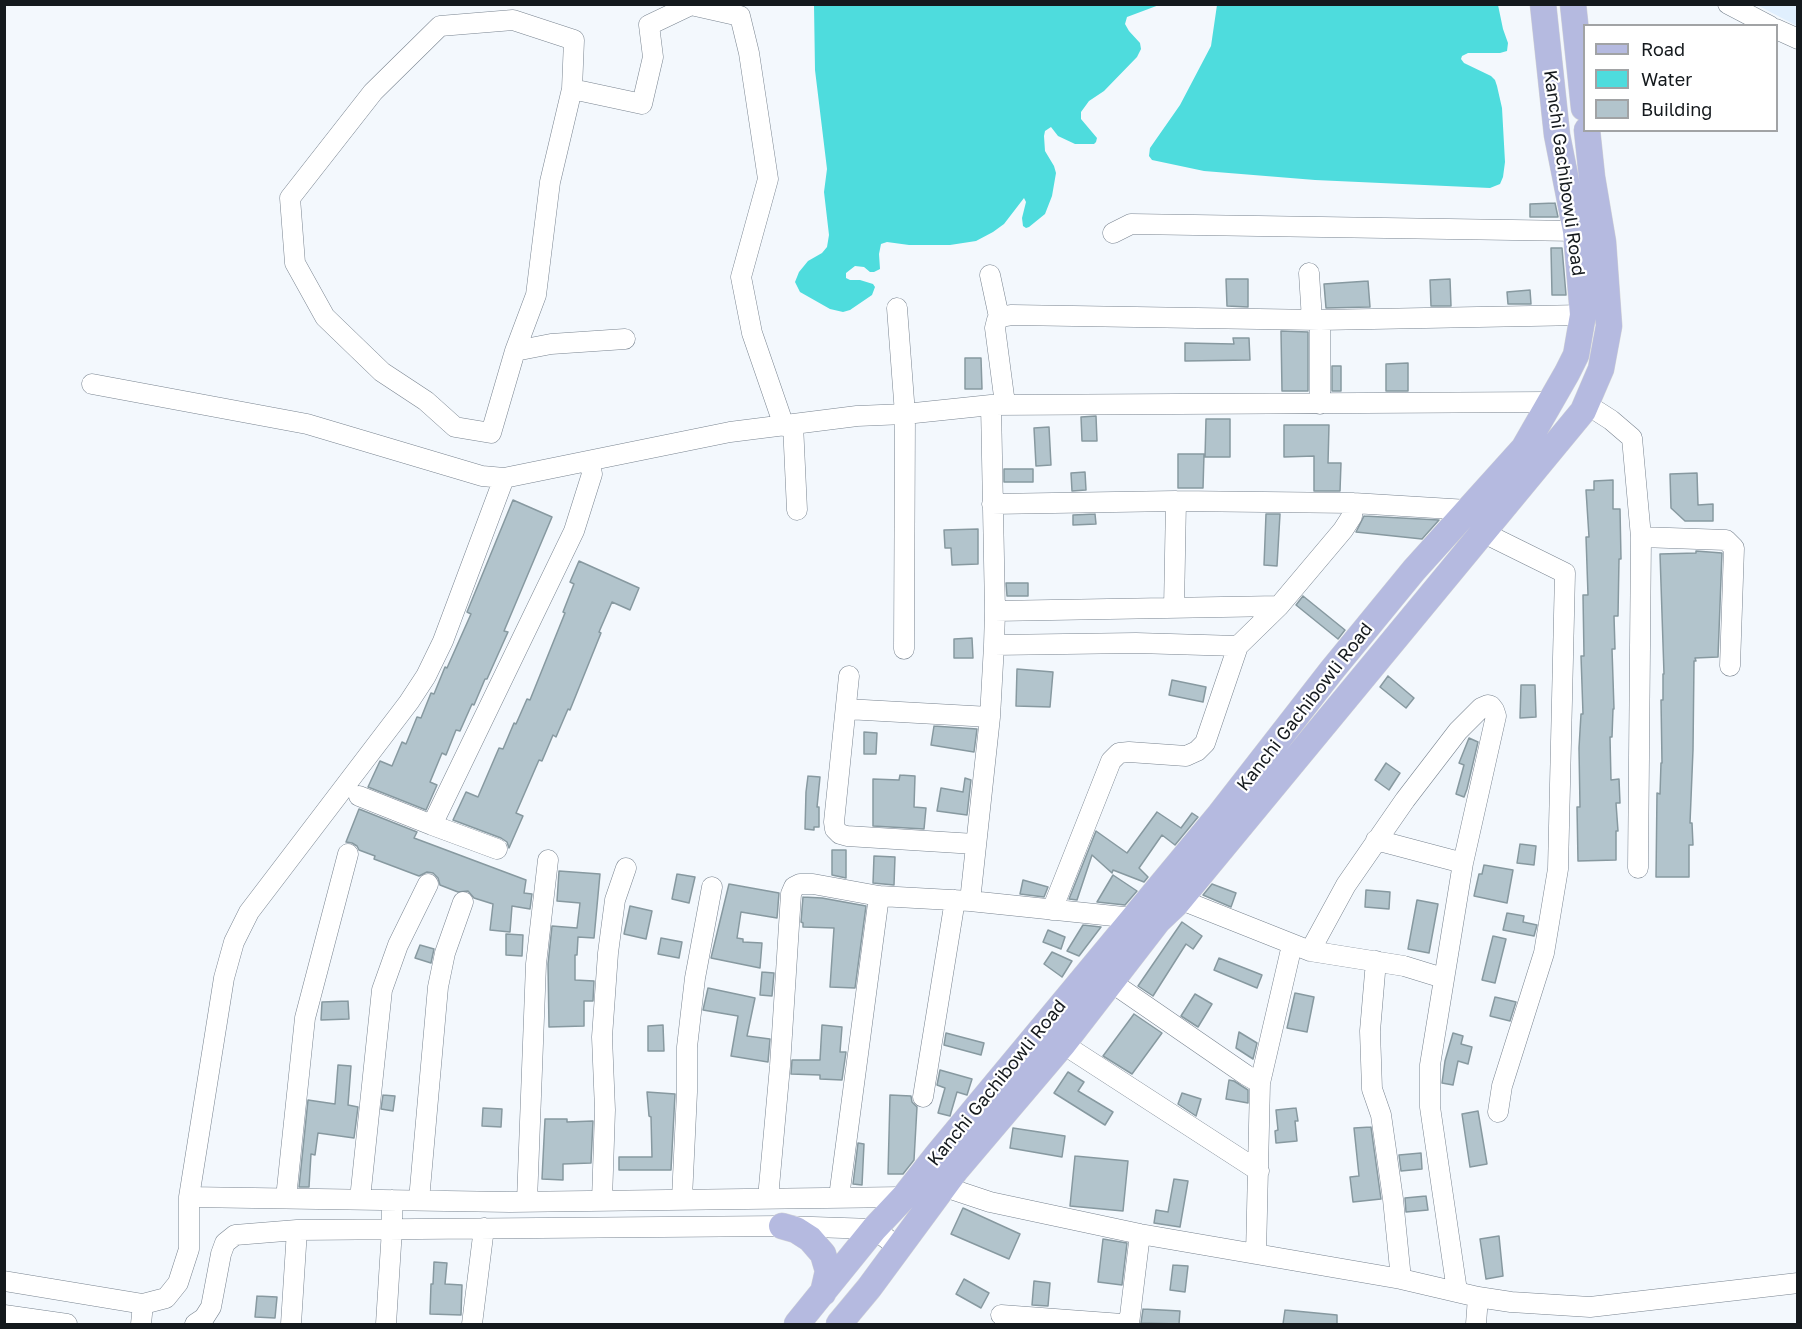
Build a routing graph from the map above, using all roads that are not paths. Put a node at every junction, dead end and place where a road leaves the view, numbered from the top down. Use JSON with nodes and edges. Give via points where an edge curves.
{"nodes":[{"id":1,"x":1543,"y":4,"type":"edge"},
{"id":2,"x":1573,"y":4,"type":"edge"},
{"id":3,"x":1728,"y":4,"type":"edge"},
{"id":4,"x":1766,"y":24,"type":"edge"},
{"id":5,"x":1778,"y":30,"type":"edge"},
{"id":6,"x":1797,"y":39,"type":"edge"},
{"id":7,"x":572,"y":89,"type":"junction"},
{"id":8,"x":1583,"y":99,"type":"edge"},
{"id":9,"x":1587,"y":132,"type":"edge"},
{"id":10,"x":1576,"y":231,"type":"junction"},
{"id":11,"x":1113,"y":233,"type":"dead end"},
{"id":12,"x":1309,"y":273,"type":"dead end"},
{"id":13,"x":990,"y":275,"type":"dead end"},
{"id":14,"x":897,"y":308,"type":"dead end"},
{"id":15,"x":1583,"y":315,"type":"junction"},
{"id":16,"x":999,"y":317,"type":"junction"},
{"id":17,"x":1316,"y":320,"type":"junction"},
{"id":18,"x":625,"y":339,"type":"dead end"},
{"id":19,"x":515,"y":351,"type":"junction"},
{"id":20,"x":92,"y":384,"type":"dead end"},
{"id":21,"x":1549,"y":402,"type":"junction"},
{"id":22,"x":998,"y":404,"type":"junction"},
{"id":23,"x":1320,"y":404,"type":"junction"},
{"id":24,"x":1586,"y":404,"type":"junction"},
{"id":25,"x":904,"y":414,"type":"junction"},
{"id":26,"x":789,"y":425,"type":"junction"},
{"id":27,"x":589,"y":461,"type":"junction"},
{"id":28,"x":504,"y":478,"type":"junction"},
{"id":29,"x":1176,"y":501,"type":"junction"},
{"id":30,"x":1353,"y":503,"type":"junction"},
{"id":31,"x":992,"y":504,"type":"junction"},
{"id":32,"x":796,"y":510,"type":"dead end"},
{"id":33,"x":1468,"y":510,"type":"junction"},
{"id":34,"x":1482,"y":532,"type":"junction"},
{"id":35,"x":1641,"y":537,"type":"junction"},
{"id":36,"x":1279,"y":606,"type":"junction"},
{"id":37,"x":1174,"y":608,"type":"junction"},
{"id":38,"x":995,"y":611,"type":"junction"},
{"id":39,"x":994,"y":645,"type":"junction"},
{"id":40,"x":1238,"y":646,"type":"junction"},
{"id":41,"x":904,"y":649,"type":"dead end"},
{"id":42,"x":1730,"y":666,"type":"dead end"},
{"id":43,"x":849,"y":676,"type":"dead end"},
{"id":44,"x":846,"y":709,"type":"junction"},
{"id":45,"x":990,"y":717,"type":"junction"},
{"id":46,"x":359,"y":796,"type":"dead end"},
{"id":47,"x":432,"y":825,"type":"junction"},
{"id":48,"x":1376,"y":840,"type":"junction"},
{"id":49,"x":975,"y":844,"type":"junction"},
{"id":50,"x":497,"y":849,"type":"dead end"},
{"id":51,"x":348,"y":854,"type":"dead end"},
{"id":52,"x":548,"y":861,"type":"dead end"},
{"id":53,"x":1463,"y":863,"type":"junction"},
{"id":54,"x":626,"y":868,"type":"dead end"},
{"id":55,"x":1638,"y":868,"type":"dead end"},
{"id":56,"x":428,"y":884,"type":"dead end"},
{"id":57,"x":712,"y":887,"type":"dead end"},
{"id":58,"x":879,"y":896,"type":"junction"},
{"id":59,"x":1179,"y":899,"type":"junction"},
{"id":60,"x":962,"y":901,"type":"junction"},
{"id":61,"x":463,"y":902,"type":"dead end"},
{"id":62,"x":1052,"y":910,"type":"junction"},
{"id":63,"x":1133,"y":918,"type":"junction"},
{"id":64,"x":1301,"y":948,"type":"junction"},
{"id":65,"x":1376,"y":961,"type":"junction"},
{"id":66,"x":1443,"y":978,"type":"junction"},
{"id":67,"x":1111,"y":982,"type":"junction"},
{"id":68,"x":1063,"y":1044,"type":"junction"},
{"id":69,"x":1260,"y":1083,"type":"junction"},
{"id":70,"x":923,"y":1097,"type":"dead end"},
{"id":71,"x":1498,"y":1112,"type":"dead end"},
{"id":72,"x":946,"y":1171,"type":"junction"},
{"id":73,"x":1259,"y":1171,"type":"junction"},
{"id":74,"x":189,"y":1197,"type":"junction"},
{"id":75,"x":839,"y":1197,"type":"junction"},
{"id":76,"x":904,"y":1197,"type":"junction"},
{"id":77,"x":286,"y":1198,"type":"junction"},
{"id":78,"x":682,"y":1198,"type":"junction"},
{"id":79,"x":768,"y":1198,"type":"junction"},
{"id":80,"x":360,"y":1199,"type":"junction"},
{"id":81,"x":392,"y":1200,"type":"junction"},
{"id":82,"x":419,"y":1200,"type":"junction"},
{"id":83,"x":602,"y":1200,"type":"junction"},
{"id":84,"x":527,"y":1201,"type":"junction"},
{"id":85,"x":782,"y":1226,"type":"junction"},
{"id":86,"x":484,"y":1228,"type":"junction"},
{"id":87,"x":392,"y":1229,"type":"junction"},
{"id":88,"x":874,"y":1229,"type":"junction"},
{"id":89,"x":297,"y":1230,"type":"junction"},
{"id":90,"x":1140,"y":1234,"type":"junction"},
{"id":91,"x":898,"y":1247,"type":"junction"},
{"id":92,"x":1256,"y":1254,"type":"junction"},
{"id":93,"x":1401,"y":1279,"type":"junction"},
{"id":94,"x":4,"y":1281,"type":"edge"},
{"id":95,"x":1797,"y":1283,"type":"edge"},
{"id":96,"x":1457,"y":1291,"type":"junction"},
{"id":97,"x":823,"y":1293,"type":"junction"},
{"id":98,"x":1478,"y":1297,"type":"junction"},
{"id":99,"x":143,"y":1304,"type":"junction"},
{"id":100,"x":4,"y":1315,"type":"edge"},
{"id":101,"x":1001,"y":1315,"type":"dead end"},
{"id":102,"x":67,"y":1324,"type":"edge"},
{"id":103,"x":141,"y":1324,"type":"edge"},
{"id":104,"x":195,"y":1324,"type":"edge"},
{"id":105,"x":291,"y":1324,"type":"edge"},
{"id":106,"x":386,"y":1324,"type":"edge"},
{"id":107,"x":472,"y":1324,"type":"edge"},
{"id":108,"x":797,"y":1324,"type":"edge"},
{"id":109,"x":839,"y":1324,"type":"edge"},
{"id":110,"x":1122,"y":1324,"type":"edge"},
{"id":111,"x":1129,"y":1324,"type":"edge"},
{"id":112,"x":1476,"y":1324,"type":"edge"}],
"edges":[{"from":1,"to":10,"type":"main road","name":"Kanchi Gachibowli Road","via":[[1557,135]]},
{"from":2,"to":8,"type":"main road","name":"Kanchi Gachibowli Road"},
{"from":3,"to":4,"type":"street"},
{"from":5,"to":6,"type":"street"},
{"from":7,"to":19,"type":"street","via":[[550,182],[536,295]]},
{"from":7,"to":19,"type":"street","via":[[574,40],[513,20],[440,26],[373,92],[290,198],[295,263],[325,316],[382,372],[426,401],[455,427],[491,433]]},
{"from":7,"to":26,"type":"street","via":[[642,104],[653,57],[649,25],[691,5],[740,16],[768,179],[741,277],[752,333]]},
{"from":9,"to":24,"type":"main road","name":"Kanchi Gachibowli Road","via":[[1603,242],[1609,326],[1601,369]]},
{"from":10,"to":11,"type":"street","via":[[1131,224]]},
{"from":10,"to":15,"type":"main road","name":"Kanchi Gachibowli Road"},
{"from":12,"to":17,"type":"street"},
{"from":13,"to":16,"type":"street"},
{"from":14,"to":25,"type":"street"},
{"from":15,"to":17,"type":"street"},
{"from":15,"to":21,"type":"main road","name":"Kanchi Gachibowli Road","via":[[1576,355]]},
{"from":16,"to":17,"type":"street"},
{"from":16,"to":22,"type":"street","via":[[995,327]]},
{"from":17,"to":23,"type":"street"},
{"from":18,"to":19,"type":"street","via":[[551,344]]},
{"from":20,"to":28,"type":"street","via":[[307,424],[482,476]]},
{"from":21,"to":23,"type":"street"},
{"from":21,"to":33,"type":"main road","name":"Kanchi Gachibowli Road","via":[[1524,448]]},
{"from":22,"to":23,"type":"street"},
{"from":22,"to":25,"type":"street"},
{"from":22,"to":31,"type":"street"},
{"from":24,"to":34,"type":"main road","name":"Kanchi Gachibowli Road"},
{"from":24,"to":35,"type":"street","via":[[1632,438]]},
{"from":25,"to":26,"type":"street"},
{"from":25,"to":41,"type":"street"},
{"from":26,"to":27,"type":"street","via":[[730,432]]},
{"from":26,"to":32,"type":"street"},
{"from":27,"to":28,"type":"street"},
{"from":27,"to":47,"type":"street","via":[[591,474],[574,531]]},
{"from":28,"to":74,"type":"street","via":[[426,676],[249,912],[234,942],[224,978]]},
{"from":29,"to":30,"type":"street"},
{"from":29,"to":31,"type":"street"},
{"from":29,"to":37,"type":"street"},
{"from":30,"to":33,"type":"street"},
{"from":30,"to":36,"type":"street","via":[[1352,516],[1343,530]]},
{"from":31,"to":38,"type":"street"},
{"from":33,"to":63,"type":"main road","name":"Kanchi Gachibowli Road","via":[[1414,570]]},
{"from":34,"to":59,"type":"main road","name":"Kanchi Gachibowli Road"},
{"from":34,"to":71,"type":"street","via":[[1565,573],[1558,869],[1544,953],[1502,1086]]},
{"from":35,"to":42,"type":"street","via":[[1726,540],[1734,548]]},
{"from":35,"to":55,"type":"street"},
{"from":36,"to":37,"type":"street"},
{"from":36,"to":40,"type":"street"},
{"from":37,"to":38,"type":"street"},
{"from":38,"to":39,"type":"street"},
{"from":39,"to":40,"type":"street"},
{"from":39,"to":45,"type":"street"},
{"from":40,"to":62,"type":"street","via":[[1205,742],[1197,752],[1186,756],[1129,752],[1119,753],[1111,760]]},
{"from":43,"to":44,"type":"street"},
{"from":44,"to":45,"type":"street"},
{"from":44,"to":49,"type":"street","via":[[834,822],[840,834]]},
{"from":45,"to":49,"type":"street"},
{"from":46,"to":47,"type":"street"},
{"from":47,"to":50,"type":"street"},
{"from":48,"to":53,"type":"street"},
{"from":48,"to":53,"type":"street","via":[[1458,731],[1488,705],[1496,716]]},
{"from":48,"to":64,"type":"street"},
{"from":49,"to":60,"type":"street"},
{"from":51,"to":77,"type":"street","via":[[305,1018]]},
{"from":52,"to":84,"type":"street","via":[[536,974]]},
{"from":53,"to":66,"type":"street"},
{"from":54,"to":83,"type":"street","via":[[615,900],[608,953],[602,1037]]},
{"from":56,"to":80,"type":"street","via":[[398,945],[382,990]]},
{"from":57,"to":78,"type":"street","via":[[687,1047]]},
{"from":58,"to":60,"type":"street"},
{"from":58,"to":75,"type":"street"},
{"from":58,"to":79,"type":"street","via":[[800,884],[791,894]]},
{"from":59,"to":64,"type":"street"},
{"from":59,"to":67,"type":"main road","name":"Kanchi Gachibowli Road"},
{"from":60,"to":62,"type":"street"},
{"from":60,"to":70,"type":"street"},
{"from":61,"to":82,"type":"street","via":[[438,987]]},
{"from":62,"to":63,"type":"street"},
{"from":63,"to":72,"type":"main road","name":"Kanchi Gachibowli Road"},
{"from":64,"to":65,"type":"street"},
{"from":64,"to":69,"type":"street"},
{"from":65,"to":66,"type":"street"},
{"from":65,"to":93,"type":"street","via":[[1370,1031],[1372,1089],[1381,1115]]},
{"from":66,"to":96,"type":"street","via":[[1430,1065],[1430,1107]]},
{"from":67,"to":68,"type":"main road","name":"Kanchi Gachibowli Road"},
{"from":67,"to":69,"type":"street"},
{"from":68,"to":72,"type":"main road","name":"Kanchi Gachibowli Road"},
{"from":68,"to":73,"type":"street"},
{"from":69,"to":73,"type":"street"},
{"from":72,"to":76,"type":"main road","name":"Kanchi Gachibowli Road"},
{"from":72,"to":90,"type":"street","via":[[990,1202]]},
{"from":72,"to":91,"type":"main road","name":"Kanchi Gachibowli Road"},
{"from":73,"to":92,"type":"street"},
{"from":74,"to":77,"type":"street"},
{"from":74,"to":99,"type":"street","via":[[189,1250],[177,1283],[166,1298]]},
{"from":75,"to":76,"type":"street"},
{"from":75,"to":79,"type":"street"},
{"from":76,"to":88,"type":"main road","name":"Kanchi Gachibowli Road"},
{"from":77,"to":80,"type":"street"},
{"from":78,"to":79,"type":"street"},
{"from":78,"to":83,"type":"street"},
{"from":80,"to":81,"type":"street"},
{"from":81,"to":82,"type":"street"},
{"from":81,"to":87,"type":"street"},
{"from":82,"to":84,"type":"street"},
{"from":83,"to":84,"type":"street"},
{"from":85,"to":86,"type":"street"},
{"from":85,"to":88,"type":"street"},
{"from":85,"to":97,"type":"main road","via":[[810,1239],[823,1254],[828,1270]]},
{"from":86,"to":87,"type":"street"},
{"from":86,"to":107,"type":"street"},
{"from":87,"to":89,"type":"street"},
{"from":87,"to":106,"type":"street"},
{"from":88,"to":91,"type":"street"},
{"from":88,"to":97,"type":"main road","name":"Kanchi Gachibowli Road"},
{"from":89,"to":104,"type":"street","via":[[235,1235],[225,1243],[211,1307]]},
{"from":89,"to":105,"type":"street"},
{"from":90,"to":92,"type":"street"},
{"from":90,"to":111,"type":"street"},
{"from":91,"to":109,"type":"main road","name":"Kanchi Gachibowli Road"},
{"from":92,"to":93,"type":"street"},
{"from":93,"to":96,"type":"street"},
{"from":94,"to":99,"type":"street"},
{"from":95,"to":98,"type":"street","via":[[1590,1307]]},
{"from":96,"to":98,"type":"street"},
{"from":97,"to":108,"type":"main road","name":"Kanchi Gachibowli Road"},
{"from":98,"to":112,"type":"street"},
{"from":99,"to":103,"type":"street"},
{"from":100,"to":102,"type":"street"},
{"from":101,"to":110,"type":"street"}]}
